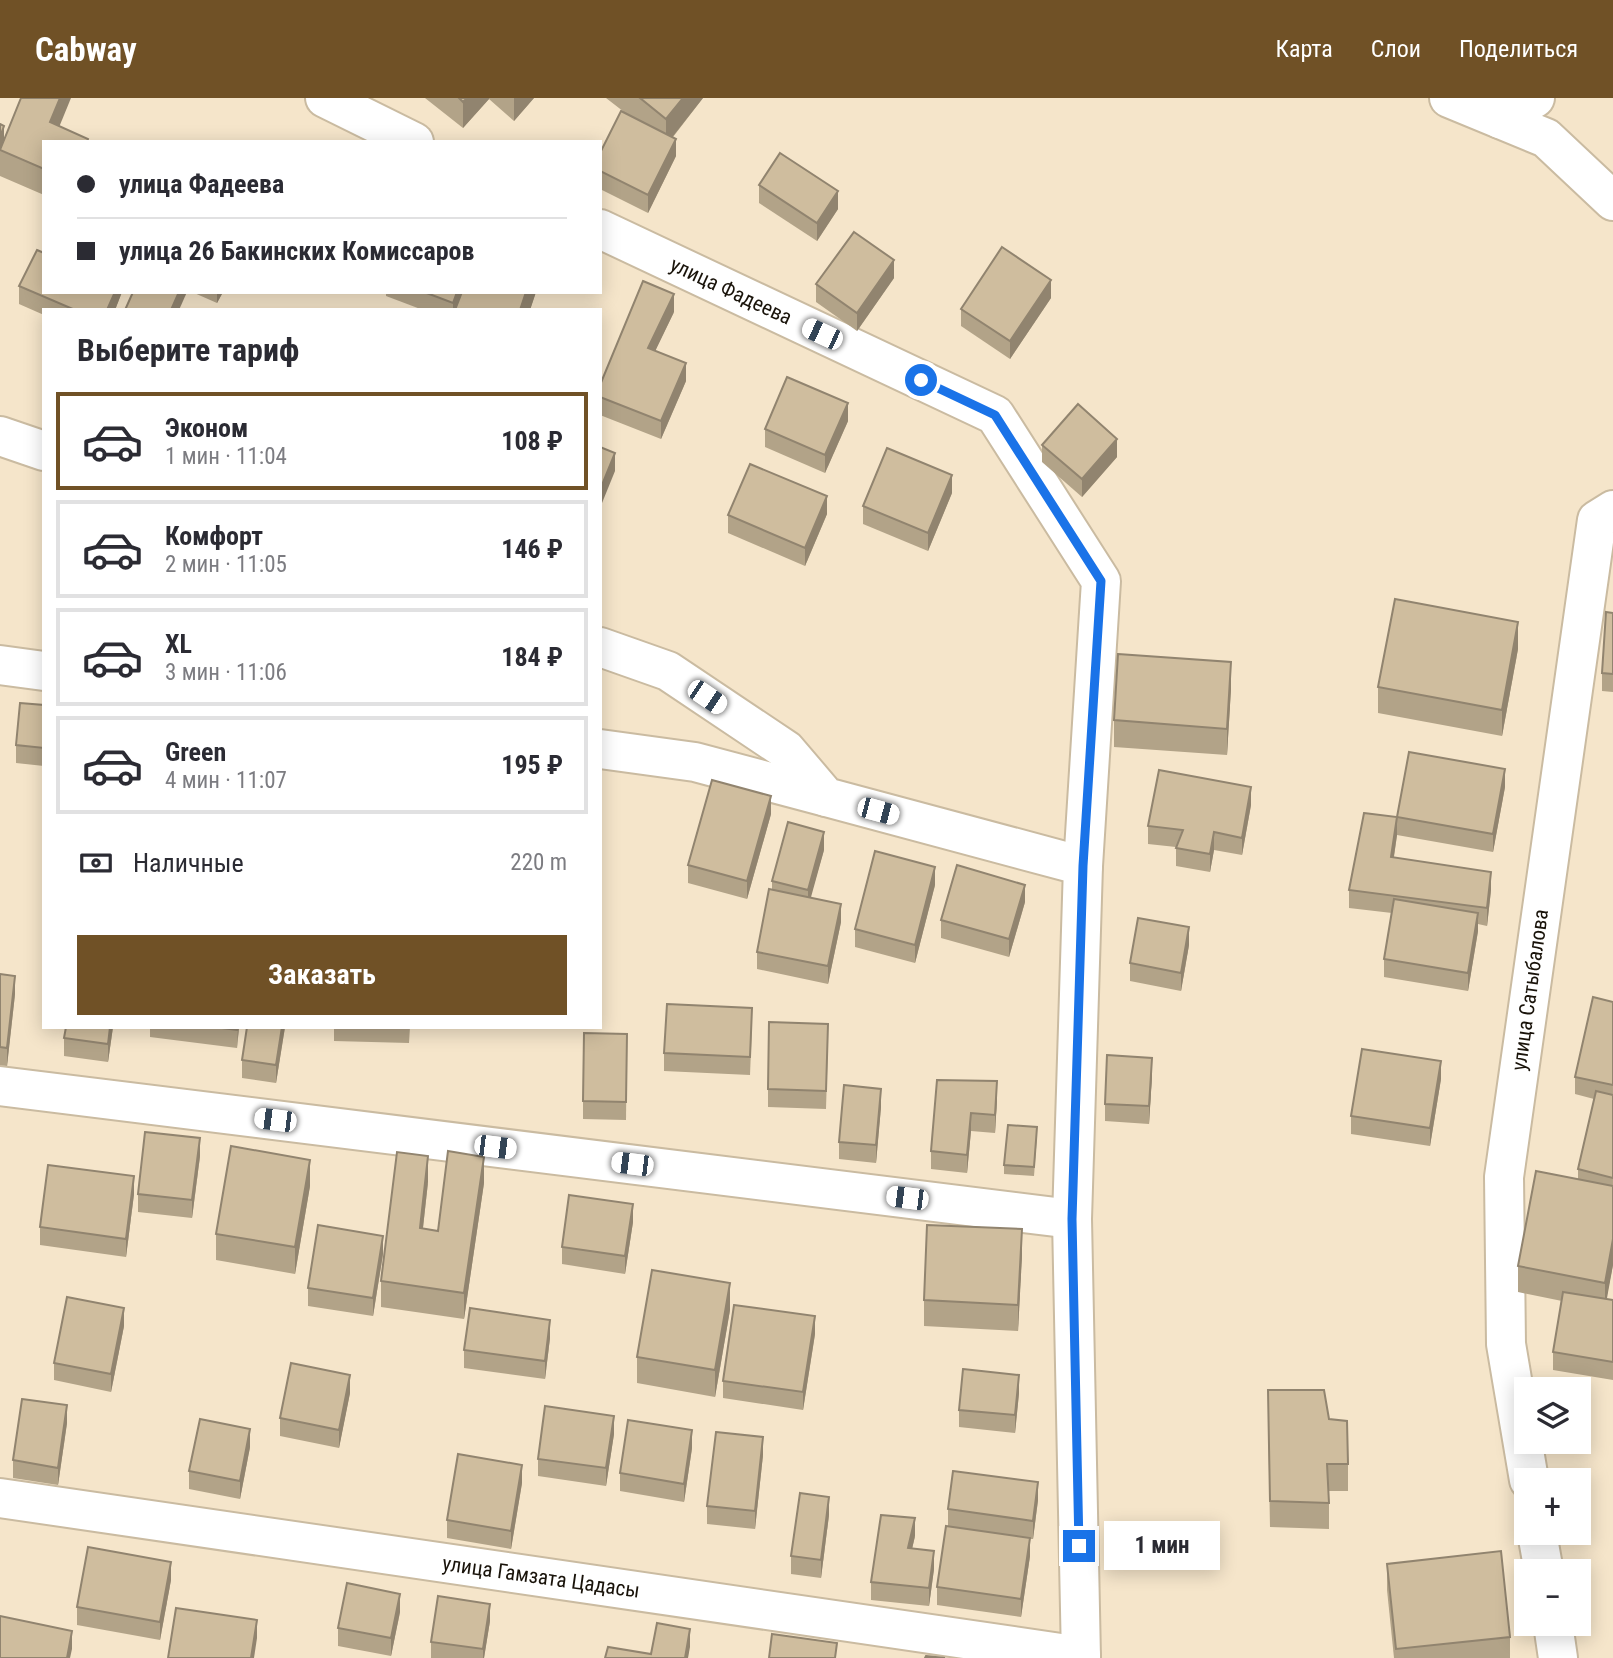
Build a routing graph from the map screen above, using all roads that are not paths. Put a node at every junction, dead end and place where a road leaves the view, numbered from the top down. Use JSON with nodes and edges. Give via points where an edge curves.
{"nodes":[{"id":1,"x":1449,"y":98,"type":"edge"},
{"id":2,"x":1535,"y":98,"type":"edge"},
{"id":3,"x":346,"y":102,"type":"edge"},
{"id":4,"x":1500,"y":119,"type":"junction"},
{"id":5,"x":411,"y":140,"type":"edge"},
{"id":6,"x":1613,"y":201,"type":"edge"},
{"id":7,"x":602,"y":230,"type":"edge"},
{"id":8,"x":0,"y":436,"type":"edge"},
{"id":9,"x":42,"y":450,"type":"edge"},
{"id":10,"x":1613,"y":510,"type":"edge"},
{"id":11,"x":602,"y":648,"type":"edge"},
{"id":12,"x":0,"y":665,"type":"edge"},
{"id":13,"x":42,"y":671,"type":"edge"},
{"id":14,"x":602,"y":749,"type":"edge"},
{"id":15,"x":826,"y":797,"type":"junction"},
{"id":16,"x":1083,"y":866,"type":"junction"},
{"id":17,"x":0,"y":1086,"type":"edge"},
{"id":18,"x":1072,"y":1219,"type":"junction"},
{"id":19,"x":1527,"y":1468,"type":"edge"},
{"id":20,"x":0,"y":1498,"type":"edge"},
{"id":21,"x":1555,"y":1636,"type":"edge"},
{"id":22,"x":1081,"y":1657,"type":"edge"},
{"id":23,"x":1558,"y":1658,"type":"edge"}],
"edges":[{"from":1,"to":4,"type":"street"},
{"from":2,"to":4,"type":"street"},
{"from":3,"to":5,"type":"street"},
{"from":4,"to":6,"type":"street","via":[[1546,138]]},
{"from":7,"to":16,"type":"street","name":"улица Фадеева","via":[[995,415],[1101,581]]},
{"from":8,"to":9,"type":"street"},
{"from":10,"to":19,"type":"street","name":"улица Сатыбалова","via":[[1597,520],[1504,1177],[1506,1344]]},
{"from":11,"to":15,"type":"street","via":[[668,671],[786,750]]},
{"from":12,"to":13,"type":"street"},
{"from":14,"to":15,"type":"street","via":[[695,762]]},
{"from":15,"to":16,"type":"street"},
{"from":16,"to":18,"type":"street","name":"улица Фадеева"},
{"from":17,"to":18,"type":"street"},
{"from":18,"to":22,"type":"street","name":"улица Фадеева"},
{"from":20,"to":22,"type":"street","name":"улица Гамзата Цадасы"},
{"from":21,"to":23,"type":"street"}]}
